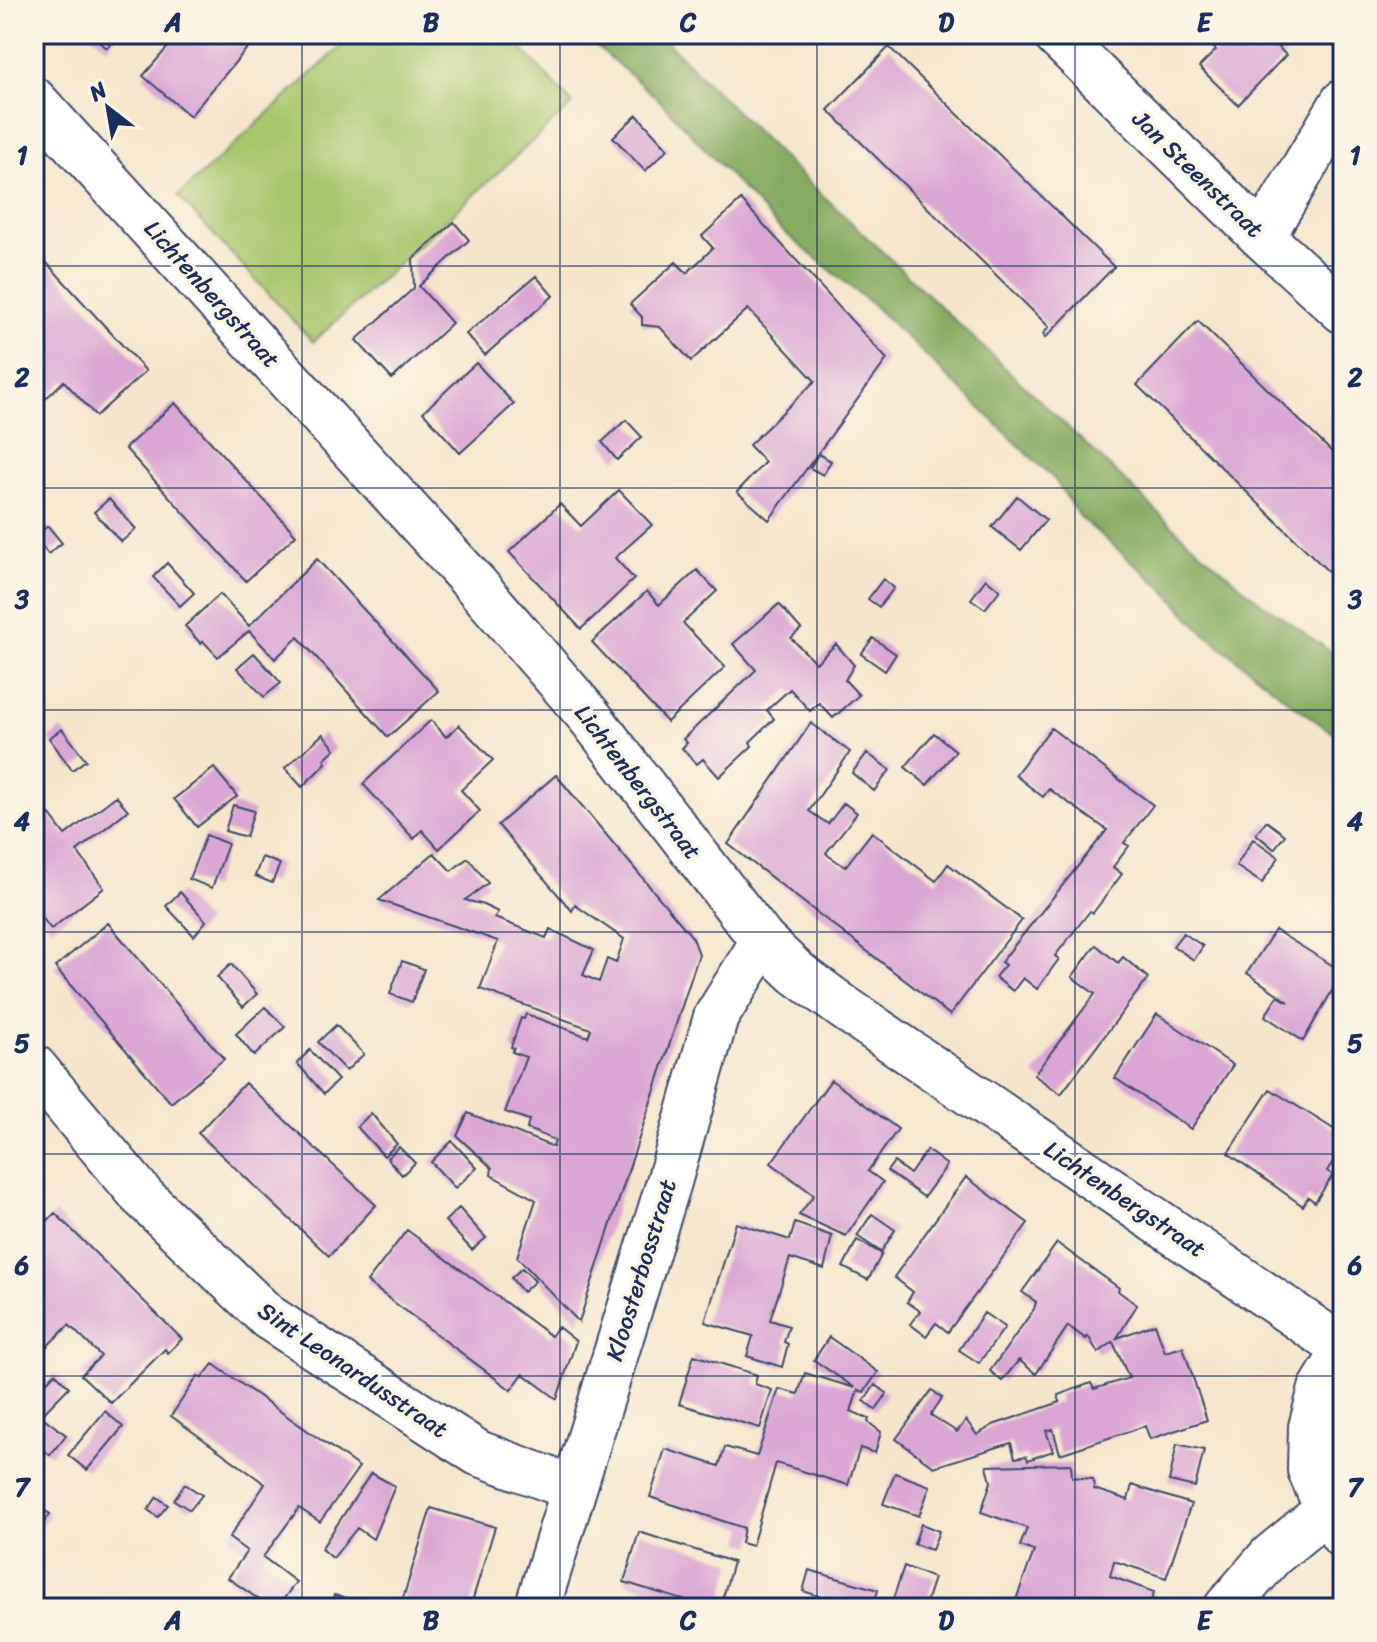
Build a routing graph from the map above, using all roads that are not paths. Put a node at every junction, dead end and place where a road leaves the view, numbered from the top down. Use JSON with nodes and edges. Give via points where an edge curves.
{"nodes":[{"id":1,"x":1055,"y":34,"type":"edge"},
{"id":2,"x":34,"y":100,"type":"edge"},
{"id":3,"x":1343,"y":102,"type":"edge"},
{"id":4,"x":1262,"y":237,"type":"junction"},
{"id":5,"x":1343,"y":311,"type":"edge"},
{"id":6,"x":763,"y":941,"type":"junction"},
{"id":7,"x":34,"y":1067,"type":"edge"},
{"id":8,"x":1343,"y":1351,"type":"edge"},
{"id":9,"x":573,"y":1488,"type":"junction"},
{"id":10,"x":1335,"y":1523,"type":"edge"},
{"id":11,"x":537,"y":1608,"type":"edge"},
{"id":12,"x":1226,"y":1608,"type":"edge"}],
"edges":[{"from":1,"to":4,"type":"street","name":"Jan Steenstraat"},
{"from":2,"to":6,"type":"street","name":"Lichtenbergstraat","via":[[486,596],[589,716]]},
{"from":3,"to":4,"type":"street"},
{"from":4,"to":5,"type":"street","name":"Jan Steenstraat"},
{"from":6,"to":8,"type":"street","name":"Lichtenbergstraat","via":[[843,1007]]},
{"from":6,"to":9,"type":"street","name":"Kloosterbosstraat","via":[[716,1017]]},
{"from":7,"to":9,"type":"street","name":"Sint Leonardusstraat","via":[[143,1197],[268,1317],[478,1453]]},
{"from":8,"to":10,"type":"street","via":[[1321,1389],[1311,1427],[1310,1470]]},
{"from":9,"to":11,"type":"street","name":"Kloosterbosstraat"},
{"from":10,"to":12,"type":"street","via":[[1271,1556]]}]}
